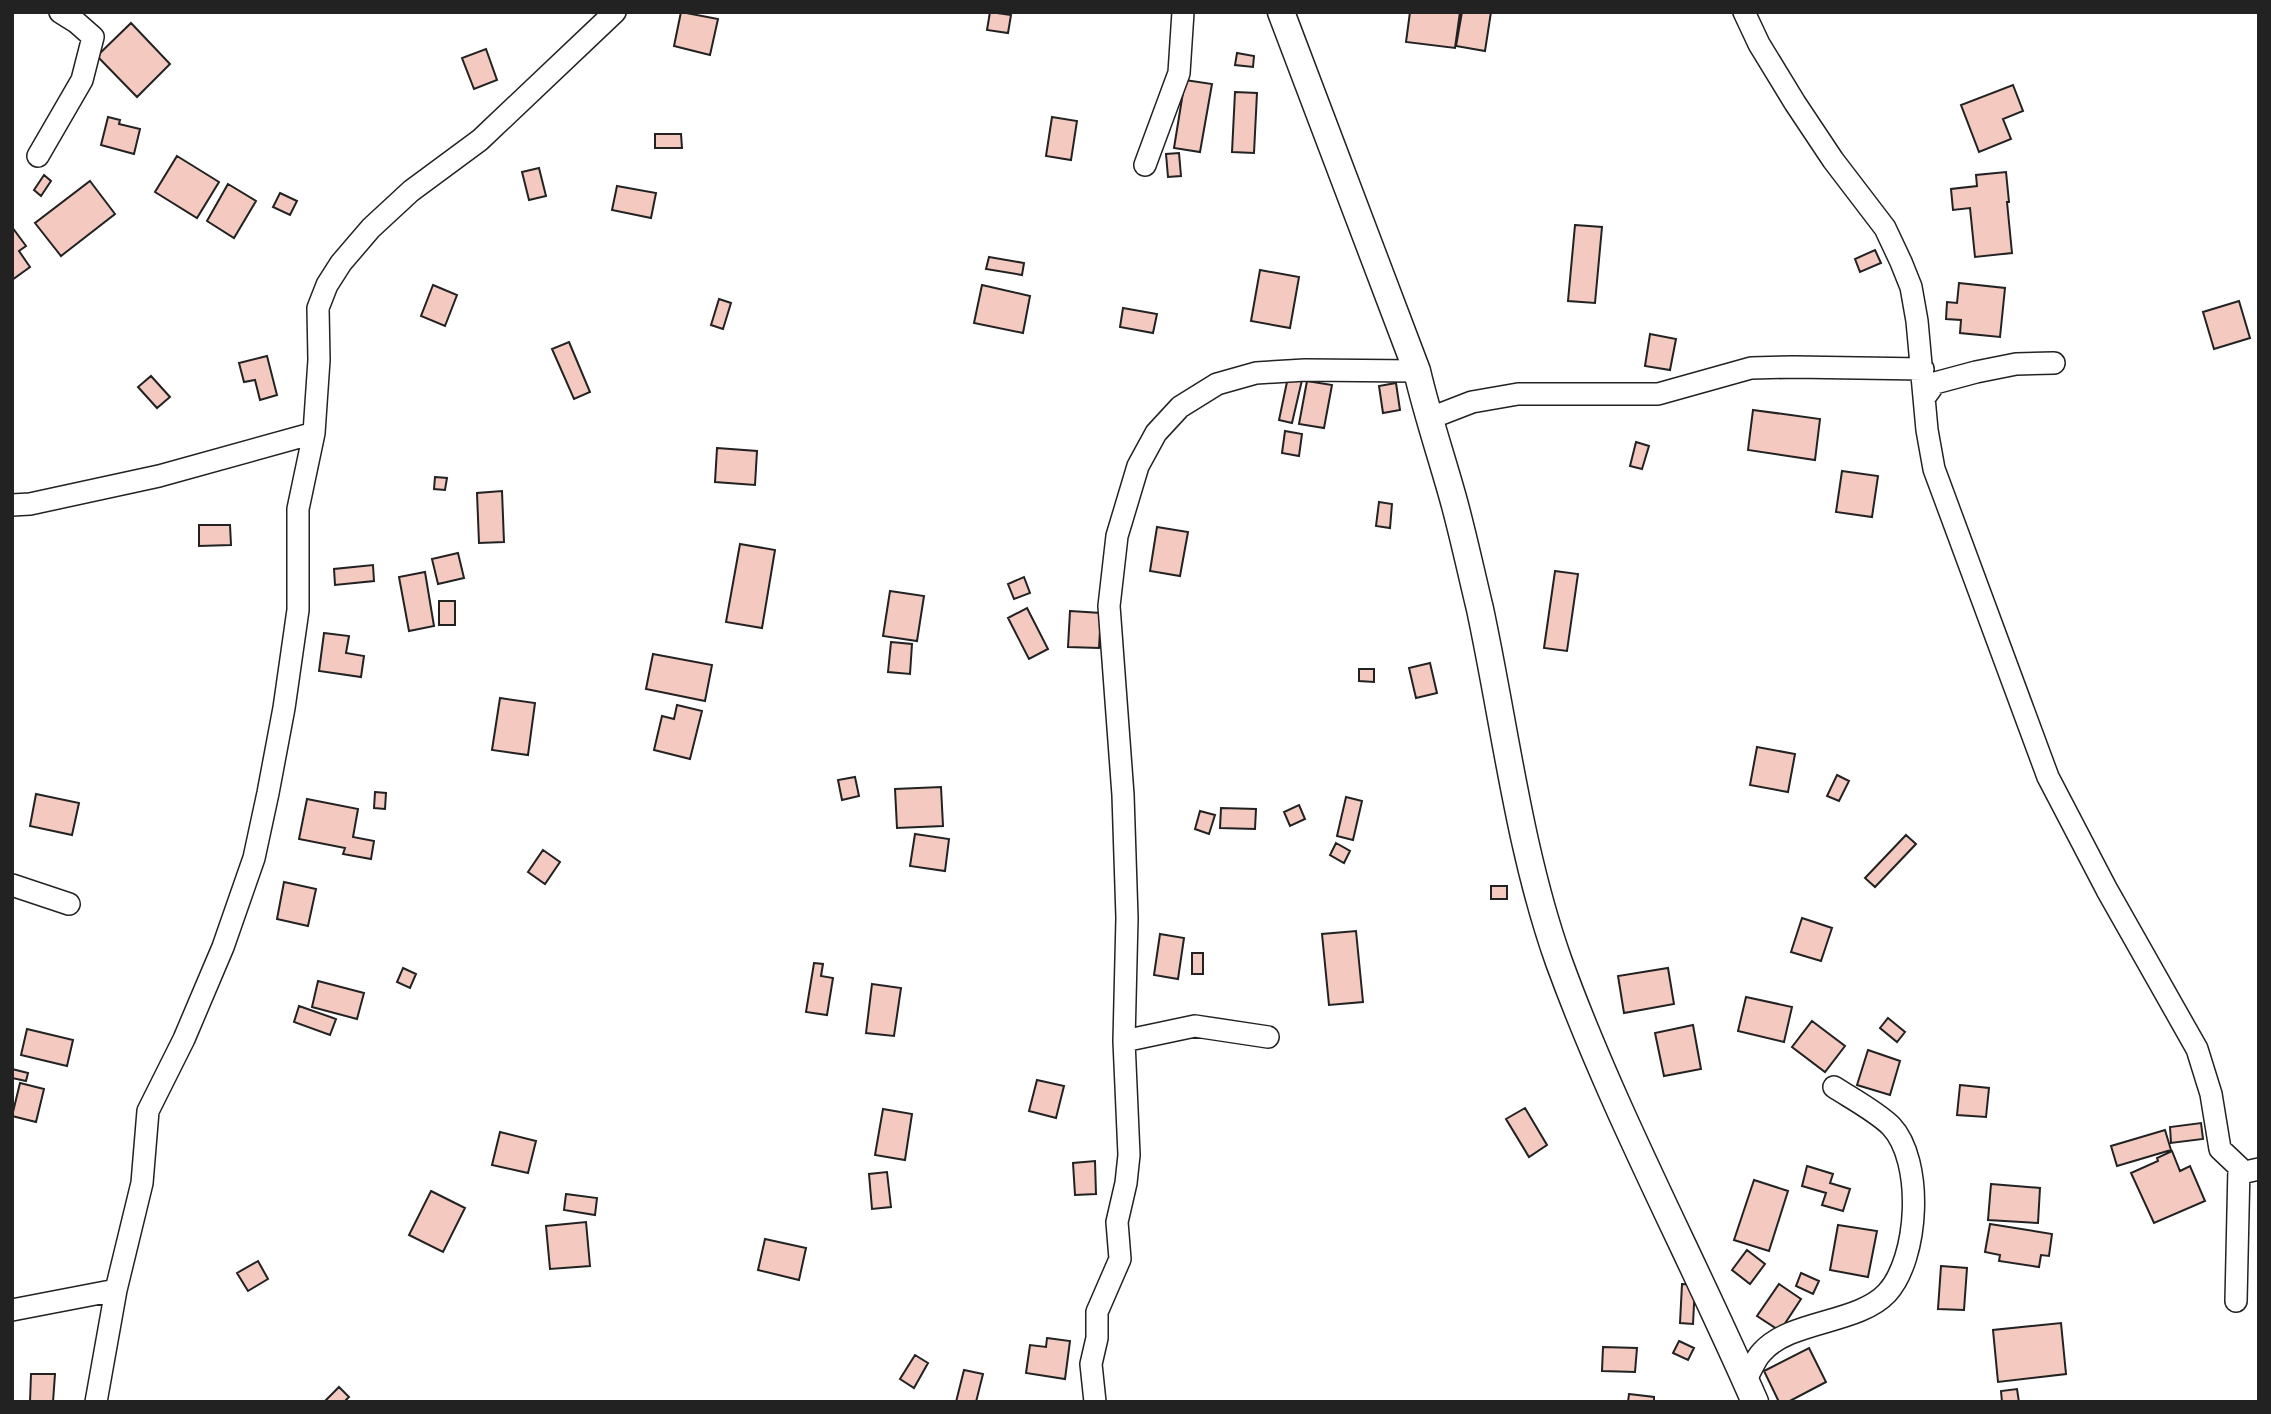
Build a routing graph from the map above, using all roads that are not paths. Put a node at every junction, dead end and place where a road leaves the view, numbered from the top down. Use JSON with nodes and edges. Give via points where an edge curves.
{"nodes":[{"id":1,"x":60,"y":12,"type":"edge"},
{"id":2,"x":615,"y":12,"type":"edge"},
{"id":3,"x":1183,"y":12,"type":"edge"},
{"id":4,"x":1281,"y":12,"type":"edge"},
{"id":5,"x":1744,"y":12,"type":"edge"},
{"id":6,"x":38,"y":156,"type":"dead end"},
{"id":7,"x":1145,"y":165,"type":"dead end"},
{"id":8,"x":2054,"y":363,"type":"dead end"},
{"id":9,"x":1923,"y":369,"type":"junction"},
{"id":10,"x":1417,"y":371,"type":"junction"},
{"id":11,"x":1925,"y":397,"type":"junction"},
{"id":12,"x":1428,"y":419,"type":"junction"},
{"id":13,"x":314,"y":433,"type":"junction"},
{"id":14,"x":12,"y":505,"type":"edge"},
{"id":15,"x":12,"y":885,"type":"edge"},
{"id":16,"x":69,"y":904,"type":"dead end"},
{"id":17,"x":1268,"y":1037,"type":"dead end"},
{"id":18,"x":1124,"y":1041,"type":"junction"},
{"id":19,"x":1834,"y":1087,"type":"dead end"},
{"id":20,"x":2249,"y":1168,"type":"edge"},
{"id":21,"x":117,"y":1290,"type":"junction"},
{"id":22,"x":2236,"y":1301,"type":"dead end"},
{"id":23,"x":12,"y":1310,"type":"edge"},
{"id":24,"x":1751,"y":1391,"type":"edge"},
{"id":25,"x":96,"y":1402,"type":"edge"},
{"id":26,"x":1095,"y":1402,"type":"edge"}],
"edges":[{"from":1,"to":6,"type":"street","via":[[93,37],[82,80]]},
{"from":2,"to":13,"type":"street","via":[[480,140],[411,191],[341,263],[318,308]]},
{"from":3,"to":7,"type":"street","via":[[1179,73]]},
{"from":4,"to":10,"type":"main road"},
{"from":5,"to":9,"type":"street","via":[[1759,44],[1833,160],[1885,228],[1911,287]]},
{"from":8,"to":11,"type":"street","via":[[1976,372],[1935,383]]},
{"from":9,"to":11,"type":"street"},
{"from":9,"to":12,"type":"street","via":[[1751,368],[1658,394],[1518,394],[1472,402]]},
{"from":10,"to":12,"type":"main road"},
{"from":10,"to":18,"type":"street","via":[[1256,373],[1217,384],[1181,407],[1156,433],[1138,466],[1117,536],[1109,606],[1128,918]]},
{"from":11,"to":20,"type":"street","via":[[1934,468],[2048,777],[2197,1049],[2211,1094],[2220,1149]]},
{"from":12,"to":24,"type":"main road","via":[[1453,497],[1535,880],[1558,960],[1636,1144]]},
{"from":13,"to":14,"type":"street","via":[[159,476]]},
{"from":13,"to":21,"type":"street","via":[[298,509],[298,610],[254,858],[223,947],[148,1111],[142,1183]]},
{"from":15,"to":16,"type":"street"},
{"from":17,"to":18,"type":"street","via":[[1195,1026]]},
{"from":18,"to":26,"type":"street","via":[[1129,1155],[1116,1222],[1120,1259],[1097,1312],[1091,1364]]},
{"from":19,"to":24,"type":"street","via":[[1891,1126],[1905,1147],[1912,1172],[1913,1208],[1901,1271],[1887,1293],[1865,1309],[1794,1332],[1762,1351]]},
{"from":20,"to":22,"type":"street"},
{"from":21,"to":23,"type":"street"},
{"from":21,"to":25,"type":"street"}]}
